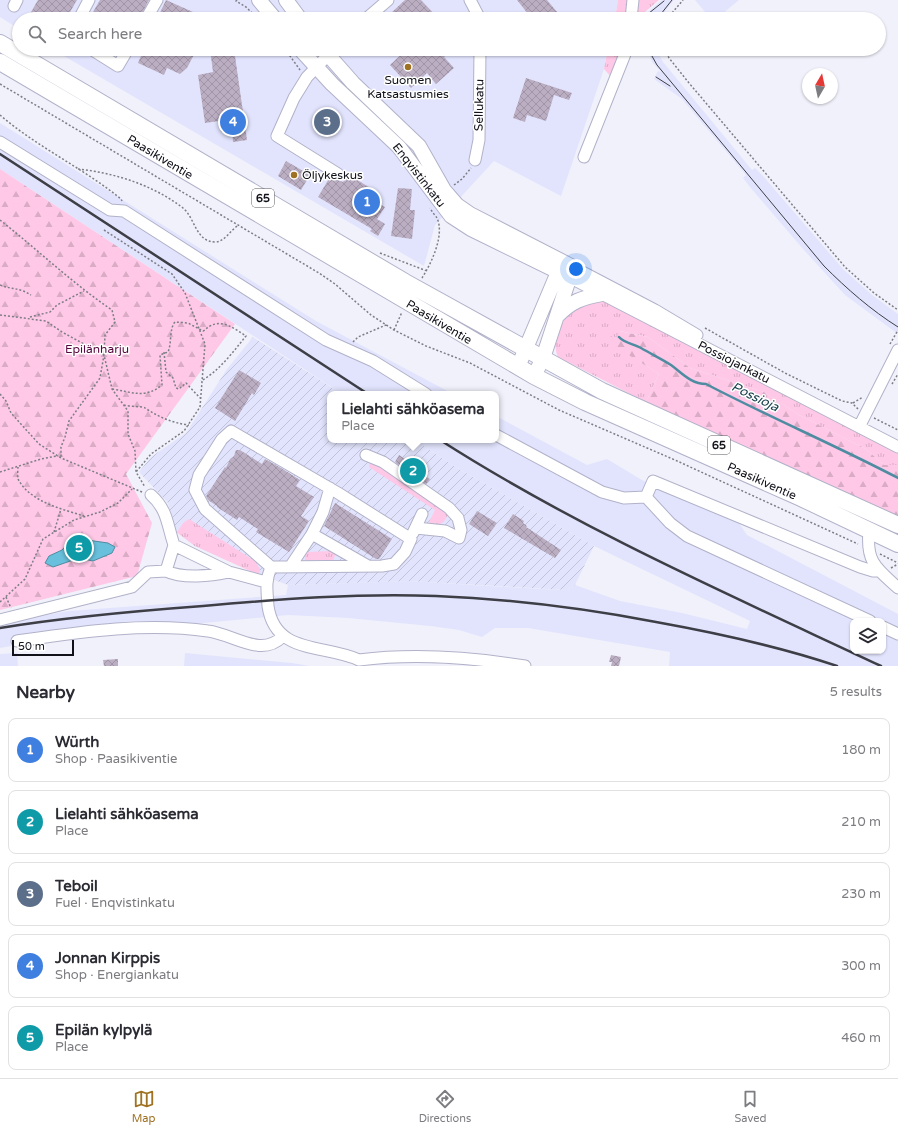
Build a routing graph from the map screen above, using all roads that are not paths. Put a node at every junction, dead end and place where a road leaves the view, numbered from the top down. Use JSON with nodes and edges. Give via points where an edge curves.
{"nodes":[{"id":1,"x":90,"y":0,"type":"edge"},
{"id":2,"x":157,"y":0,"type":"edge"},
{"id":3,"x":259,"y":0,"type":"edge"},
{"id":4,"x":286,"y":0,"type":"edge"},
{"id":5,"x":388,"y":0,"type":"edge"},
{"id":6,"x":470,"y":0,"type":"edge"},
{"id":7,"x":633,"y":0,"type":"edge"},
{"id":8,"x":83,"y":12,"type":"edge"},
{"id":9,"x":150,"y":12,"type":"edge"},
{"id":10,"x":269,"y":12,"type":"edge"},
{"id":11,"x":295,"y":12,"type":"edge"},
{"id":12,"x":374,"y":12,"type":"edge"},
{"id":13,"x":476,"y":12,"type":"edge"},
{"id":14,"x":632,"y":12,"type":"edge"},
{"id":15,"x":0,"y":43,"type":"edge"},
{"id":16,"x":12,"y":50,"type":"edge"},
{"id":17,"x":22,"y":56,"type":"edge"},
{"id":18,"x":102,"y":56,"type":"edge"},
{"id":19,"x":124,"y":56,"type":"edge"},
{"id":20,"x":304,"y":56,"type":"edge"},
{"id":21,"x":325,"y":56,"type":"edge"},
{"id":22,"x":333,"y":56,"type":"edge"},
{"id":23,"x":480,"y":56,"type":"edge"},
{"id":24,"x":624,"y":56,"type":"edge"},
{"id":25,"x":0,"y":62,"type":"edge"},
{"id":26,"x":312,"y":72,"type":"junction"},
{"id":27,"x":0,"y":142,"type":"edge"},
{"id":28,"x":584,"y":157,"type":"dead end"},
{"id":29,"x":475,"y":160,"type":"road end"},
{"id":30,"x":338,"y":174,"type":"dead end"},
{"id":31,"x":566,"y":270,"type":"junction"},
{"id":32,"x":602,"y":294,"type":"junction"},
{"id":33,"x":555,"y":318,"type":"junction"},
{"id":34,"x":527,"y":349,"type":"junction"},
{"id":35,"x":898,"y":351,"type":"edge"},
{"id":36,"x":543,"y":358,"type":"junction"},
{"id":37,"x":518,"y":367,"type":"junction"},
{"id":38,"x":534,"y":376,"type":"junction"},
{"id":39,"x":421,"y":391,"type":"edge"},
{"id":40,"x":860,"y":424,"type":"junction"},
{"id":41,"x":499,"y":437,"type":"edge"},
{"id":42,"x":898,"y":440,"type":"edge"},
{"id":43,"x":898,"y":447,"type":"edge"},
{"id":44,"x":366,"y":455,"type":"dead end"},
{"id":45,"x":330,"y":488,"type":"junction"},
{"id":46,"x":151,"y":495,"type":"road end"},
{"id":47,"x":646,"y":497,"type":"junction"},
{"id":48,"x":422,"y":514,"type":"dead end"},
{"id":49,"x":898,"y":525,"type":"edge"},
{"id":50,"x":416,"y":528,"type":"junction"},
{"id":51,"x":869,"y":531,"type":"junction"},
{"id":52,"x":312,"y":534,"type":"junction"},
{"id":53,"x":411,"y":539,"type":"junction"},
{"id":54,"x":898,"y":544,"type":"edge"},
{"id":55,"x":174,"y":545,"type":"junction"},
{"id":56,"x":369,"y":566,"type":"junction"},
{"id":57,"x":271,"y":567,"type":"junction"},
{"id":58,"x":290,"y":567,"type":"junction"},
{"id":59,"x":166,"y":571,"type":"junction"},
{"id":60,"x":879,"y":571,"type":"junction"},
{"id":61,"x":229,"y":572,"type":"junction"},
{"id":62,"x":266,"y":582,"type":"junction"},
{"id":63,"x":898,"y":588,"type":"edge"},
{"id":64,"x":864,"y":618,"type":"edge"},
{"id":65,"x":0,"y":620,"type":"edge"},
{"id":66,"x":886,"y":628,"type":"edge"},
{"id":67,"x":898,"y":634,"type":"edge"},
{"id":68,"x":282,"y":637,"type":"junction"},
{"id":69,"x":17,"y":641,"type":"dead end"},
{"id":70,"x":359,"y":663,"type":"edge"},
{"id":71,"x":525,"y":666,"type":"edge"}],
"edges":[{"from":1,"to":8,"type":"street"},
{"from":2,"to":9,"type":"street"},
{"from":3,"to":10,"type":"main road"},
{"from":4,"to":11,"type":"main road"},
{"from":5,"to":12,"type":"street"},
{"from":6,"to":13,"type":"street"},
{"from":7,"to":14,"type":"street"},
{"from":15,"to":16,"type":"highway","name":"Paasikiventie","number":"65"},
{"from":17,"to":34,"type":"highway","name":"Paasikiventie","number":"65","via":[[405,282]]},
{"from":18,"to":19,"type":"street","via":[[118,66]]},
{"from":20,"to":26,"type":"main road","name":"Enqvistinkatu"},
{"from":21,"to":26,"type":"street"},
{"from":22,"to":31,"type":"main road","name":"Enqvistinkatu","via":[[353,84],[419,146],[435,176],[457,205]]},
{"from":23,"to":29,"type":"street","name":"Sellukatu","via":[[479,140]]},
{"from":24,"to":28,"type":"street"},
{"from":25,"to":37,"type":"highway","name":"Paasikiventie","number":"65"},
{"from":26,"to":30,"type":"street","via":[[294,98],[277,136]]},
{"from":26,"to":31,"type":"main road","name":"Enqvistinkatu","via":[[399,147],[451,216],[471,229]]},
{"from":27,"to":39,"type":"street","via":[[110,210],[124,211],[326,340],[373,361]]},
{"from":31,"to":32,"type":"street","name":"Possiojankatu"},
{"from":31,"to":33,"type":"main road"},
{"from":31,"to":34,"type":"main road"},
{"from":31,"to":40,"type":"street","name":"Possiojankatu"},
{"from":32,"to":33,"type":"main road","via":[[583,297],[569,304]]},
{"from":32,"to":40,"type":"street","name":"Possiojankatu"},
{"from":33,"to":36,"type":"main road"},
{"from":34,"to":36,"type":"highway","name":"Paasikiventie","number":"65"},
{"from":34,"to":37,"type":"main road"},
{"from":35,"to":40,"type":"street"},
{"from":36,"to":38,"type":"main road"},
{"from":36,"to":49,"type":"highway","name":"Paasikiventie","number":"65","via":[[609,394]]},
{"from":37,"to":38,"type":"highway","name":"Paasikiventie","number":"65"},
{"from":38,"to":51,"type":"highway","name":"Paasikiventie","number":"65","via":[[585,402]]},
{"from":40,"to":42,"type":"street","name":"Possiojankatu"},
{"from":40,"to":43,"type":"street","name":"Possiojankatu"},
{"from":41,"to":47,"type":"street","via":[[602,492],[624,498]]},
{"from":44,"to":50,"type":"street","via":[[383,462],[449,508],[458,518],[461,530],[459,538],[445,531]]},
{"from":45,"to":52,"type":"street","via":[[323,512]]},
{"from":45,"to":53,"type":"street"},
{"from":45,"to":57,"type":"street","via":[[231,431],[222,439],[199,475],[195,490],[205,509]]},
{"from":46,"to":55,"type":"street","via":[[160,503],[167,516]]},
{"from":47,"to":60,"type":"street","via":[[654,481],[860,567]]},
{"from":47,"to":64,"type":"street","via":[[670,523],[687,536]]},
{"from":48,"to":50,"type":"street"},
{"from":50,"to":53,"type":"street"},
{"from":51,"to":54,"type":"highway","name":"Paasikiventie","number":"65"},
{"from":51,"to":60,"type":"street","via":[[867,548]]},
{"from":52,"to":56,"type":"street"},
{"from":52,"to":58,"type":"street"},
{"from":53,"to":56,"type":"street","via":[[405,552],[394,564]]},
{"from":55,"to":59,"type":"street"},
{"from":55,"to":61,"type":"street"},
{"from":56,"to":58,"type":"street"},
{"from":57,"to":58,"type":"street"},
{"from":57,"to":62,"type":"street"},
{"from":59,"to":61,"type":"street","via":[[216,575]]},
{"from":59,"to":65,"type":"street","via":[[148,572],[132,587]]},
{"from":60,"to":63,"type":"street"},
{"from":61,"to":62,"type":"street"},
{"from":62,"to":68,"type":"street","via":[[269,614]]},
{"from":66,"to":67,"type":"street"},
{"from":68,"to":69,"type":"street","via":[[272,644],[260,646],[213,631],[148,627]]},
{"from":68,"to":70,"type":"street","via":[[294,644],[346,654]]},
{"from":70,"to":71,"type":"street","via":[[411,655],[488,660]]}]}
